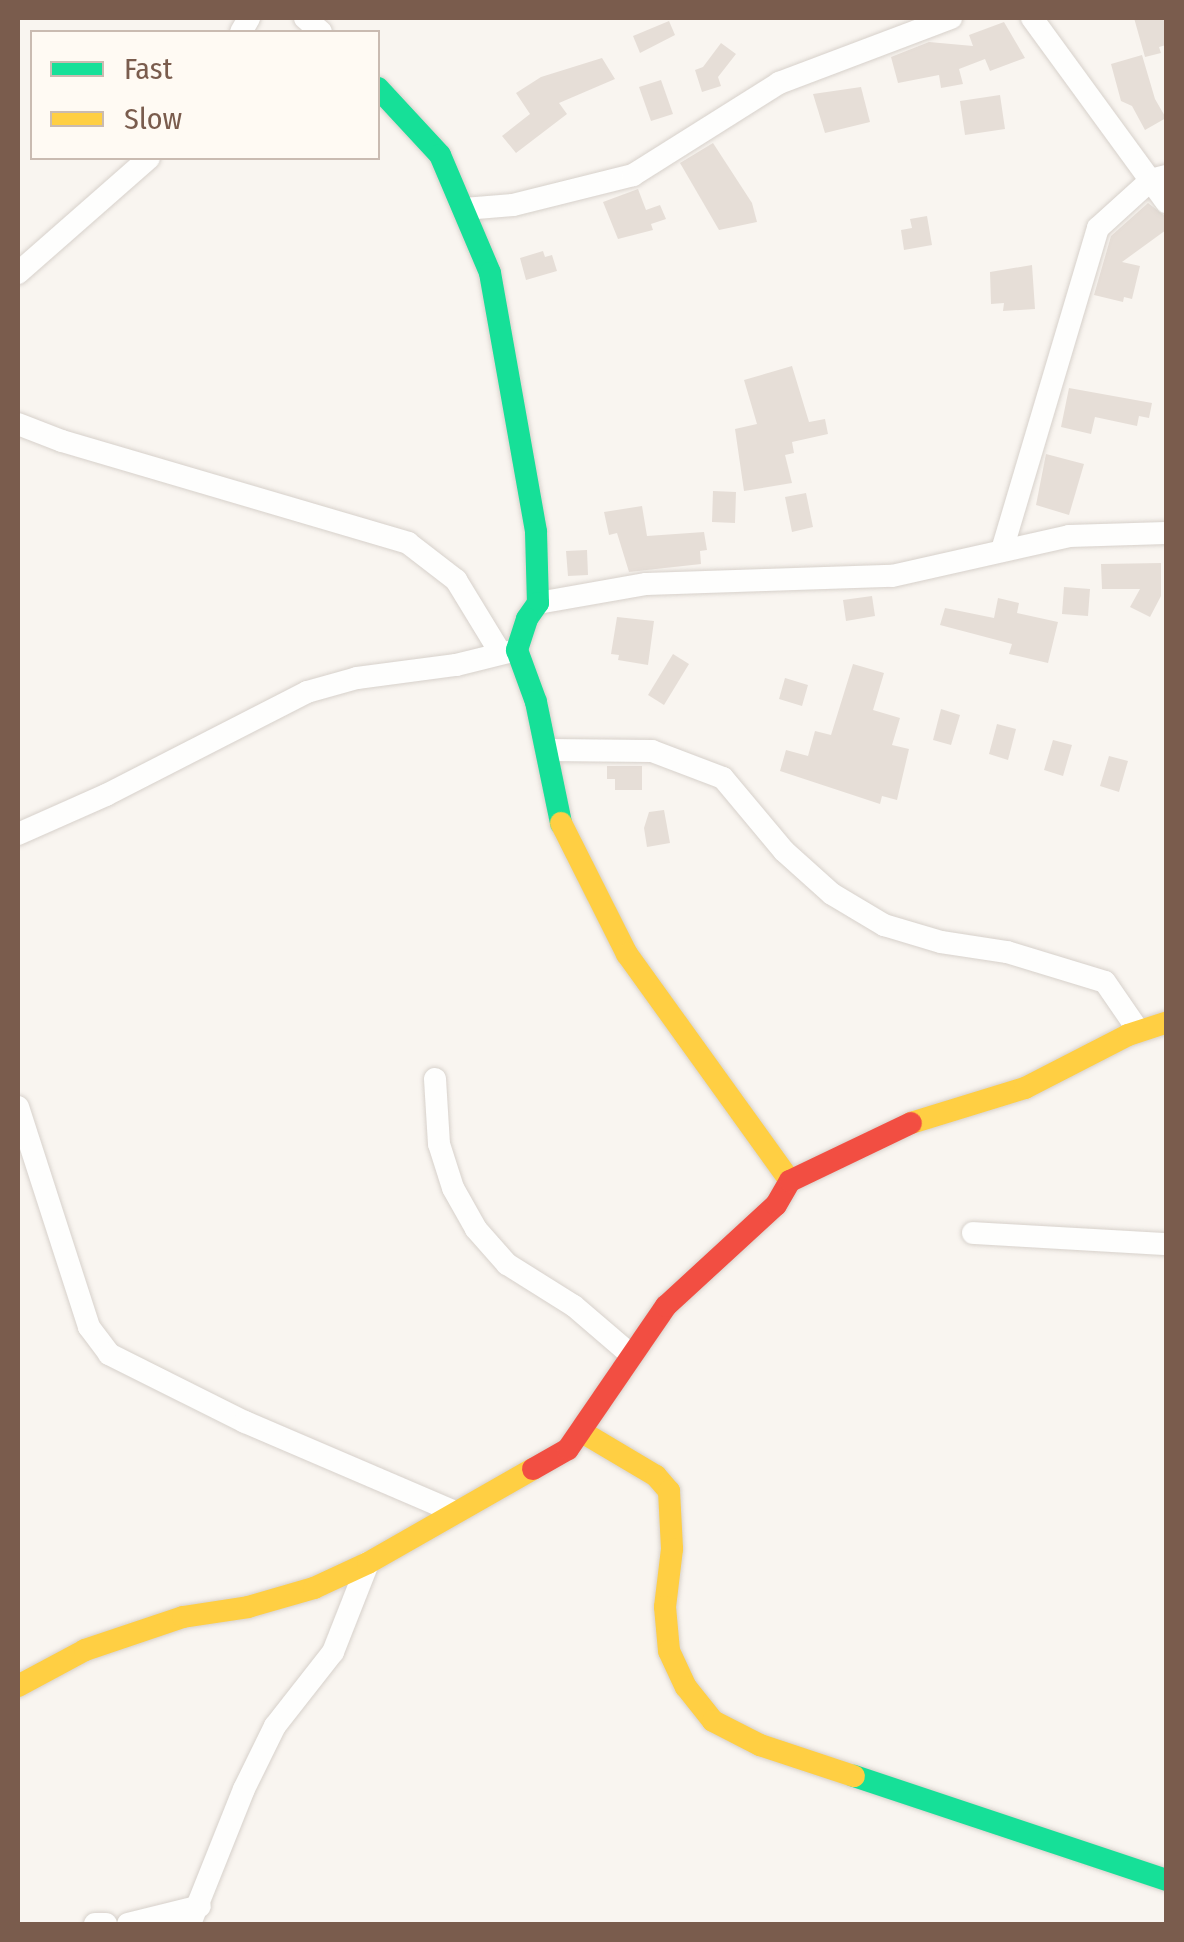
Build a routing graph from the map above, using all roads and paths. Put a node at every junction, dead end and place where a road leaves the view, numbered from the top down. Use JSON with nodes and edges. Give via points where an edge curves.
{"nodes":[{"id":1,"x":951,"y":18,"type":"edge"},
{"id":2,"x":1032,"y":18,"type":"edge"},
{"id":3,"x":380,"y":90,"type":"edge"},
{"id":4,"x":147,"y":160,"type":"edge"},
{"id":5,"x":1159,"y":178,"type":"edge"},
{"id":6,"x":1166,"y":202,"type":"edge"},
{"id":7,"x":464,"y":209,"type":"junction"},
{"id":8,"x":18,"y":272,"type":"edge"},
{"id":9,"x":18,"y":424,"type":"edge"},
{"id":10,"x":1166,"y":532,"type":"edge"},
{"id":11,"x":1002,"y":550,"type":"junction"},
{"id":12,"x":538,"y":604,"type":"junction"},
{"id":13,"x":509,"y":651,"type":"junction"},
{"id":14,"x":548,"y":750,"type":"junction"},
{"id":15,"x":18,"y":834,"type":"edge"},
{"id":16,"x":1166,"y":1023,"type":"edge"},
{"id":17,"x":1138,"y":1030,"type":"junction"},
{"id":18,"x":434,"y":1079,"type":"dead end"},
{"id":19,"x":18,"y":1107,"type":"edge"},
{"id":20,"x":790,"y":1181,"type":"junction"},
{"id":21,"x":973,"y":1233,"type":"dead end"},
{"id":22,"x":1166,"y":1244,"type":"edge"},
{"id":23,"x":630,"y":1354,"type":"junction"},
{"id":24,"x":582,"y":1432,"type":"junction"},
{"id":25,"x":453,"y":1512,"type":"junction"},
{"id":26,"x":368,"y":1563,"type":"junction"},
{"id":27,"x":18,"y":1686,"type":"edge"},
{"id":28,"x":1166,"y":1880,"type":"edge"},
{"id":29,"x":195,"y":1915,"type":"edge"},
{"id":30,"x":95,"y":1924,"type":"edge"},
{"id":31,"x":106,"y":1924,"type":"edge"},
{"id":32,"x":128,"y":1924,"type":"edge"}],
"edges":[{"from":1,"to":7,"type":"street","via":[[780,83],[633,175],[531,201]]},
{"from":2,"to":5,"type":"street"},
{"from":3,"to":7,"type":"street","via":[[440,155]]},
{"from":4,"to":8,"type":"street"},
{"from":5,"to":6,"type":"street"},
{"from":5,"to":11,"type":"street","via":[[1098,228]]},
{"from":7,"to":12,"type":"street","via":[[497,301],[504,370],[530,480]]},
{"from":9,"to":13,"type":"street","via":[[408,544],[456,580]]},
{"from":10,"to":11,"type":"street","via":[[1069,536]]},
{"from":11,"to":12,"type":"street","via":[[892,576],[646,584]]},
{"from":12,"to":13,"type":"street"},
{"from":13,"to":14,"type":"street"},
{"from":13,"to":15,"type":"street","via":[[307,692]]},
{"from":14,"to":17,"type":"street","via":[[652,750],[723,778],[832,894],[884,925],[1105,982]]},
{"from":14,"to":20,"type":"street","via":[[568,843],[627,954]]},
{"from":16,"to":17,"type":"street"},
{"from":17,"to":20,"type":"street","via":[[1026,1088],[896,1128]]},
{"from":18,"to":23,"type":"street","via":[[439,1144],[476,1228],[506,1264],[574,1306]]},
{"from":19,"to":25,"type":"street","via":[[89,1327],[109,1354],[245,1422]]},
{"from":20,"to":23,"type":"street","via":[[776,1204],[666,1306]]},
{"from":21,"to":22,"type":"street"},
{"from":23,"to":24,"type":"street"},
{"from":24,"to":25,"type":"street","via":[[568,1448]]},
{"from":24,"to":28,"type":"street","via":[[656,1476],[669,1491],[669,1650],[712,1721],[760,1745]]},
{"from":25,"to":26,"type":"street"},
{"from":26,"to":27,"type":"street","via":[[314,1588],[183,1617],[86,1650]]},
{"from":26,"to":29,"type":"street","via":[[333,1652],[274,1726]]},
{"from":29,"to":32,"type":"street"},
{"from":30,"to":31,"type":"street"}]}
